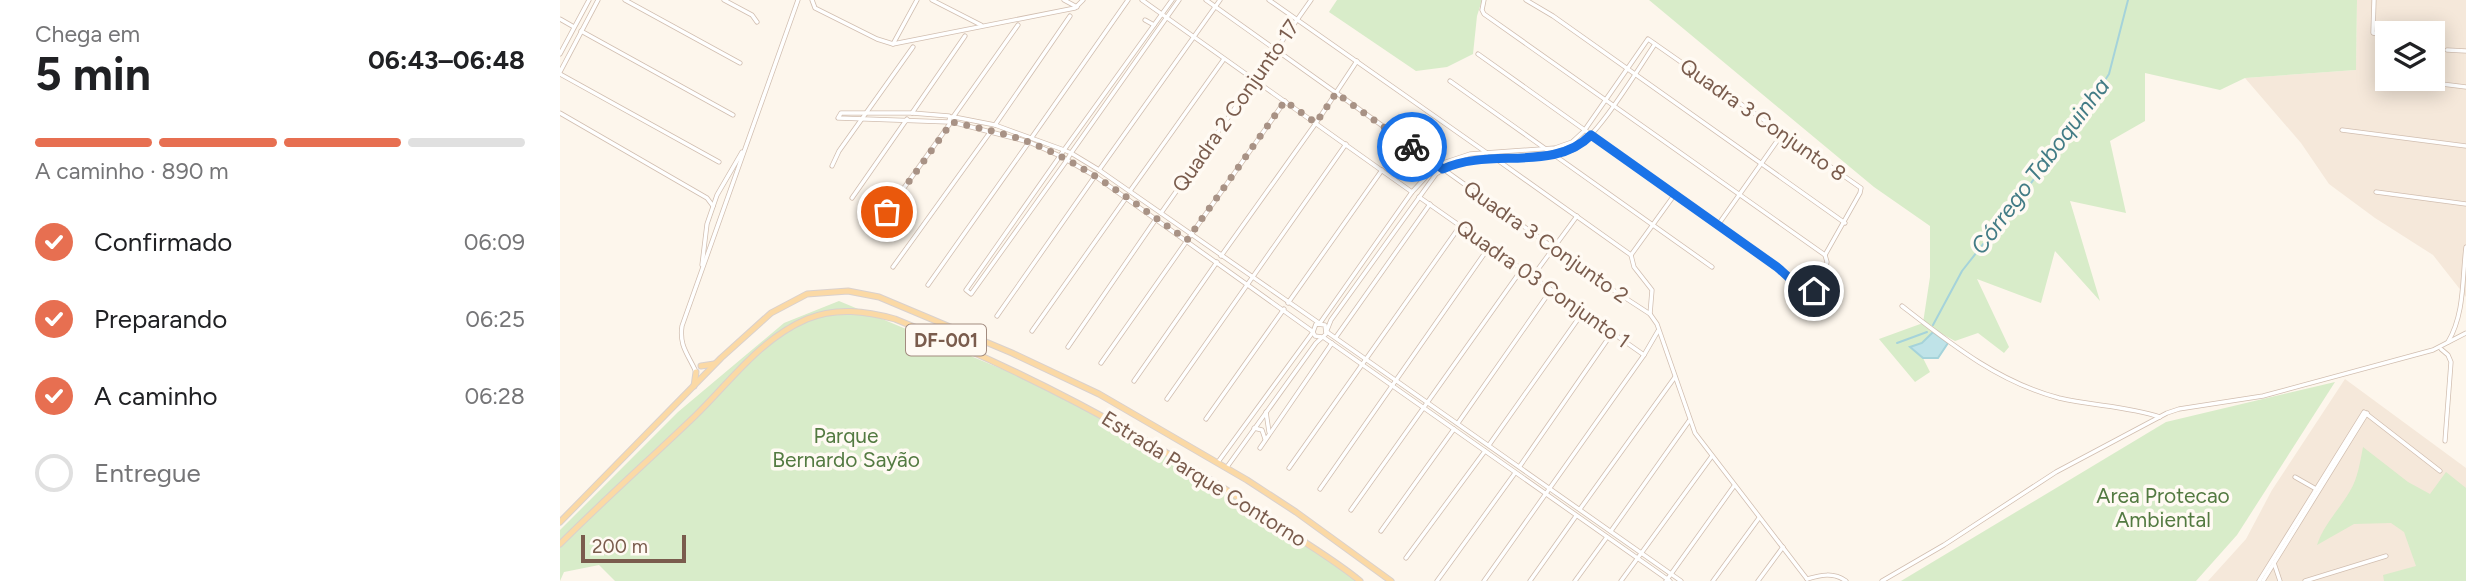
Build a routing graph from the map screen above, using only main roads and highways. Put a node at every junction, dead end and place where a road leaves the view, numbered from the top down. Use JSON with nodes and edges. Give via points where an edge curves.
{"nodes":[{"id":1,"x":908,"y":310,"type":"junction"},
{"id":2,"x":925,"y":331,"type":"junction"},
{"id":3,"x":971,"y":337,"type":"junction"},
{"id":4,"x":738,"y":343,"type":"junction"},
{"id":5,"x":956,"y":345,"type":"junction"},
{"id":6,"x":717,"y":363,"type":"junction"},
{"id":7,"x":701,"y":366,"type":"road end"},
{"id":8,"x":696,"y":372,"type":"road end"},
{"id":9,"x":694,"y":386,"type":"junction"},
{"id":10,"x":654,"y":427,"type":"junction"},
{"id":11,"x":560,"y":522,"type":"edge"},
{"id":12,"x":560,"y":544,"type":"edge"},
{"id":13,"x":1376,"y":570,"type":"junction"},
{"id":14,"x":1360,"y":581,"type":"edge"},
{"id":15,"x":1383,"y":581,"type":"edge"},
{"id":16,"x":1391,"y":581,"type":"edge"}],
"edges":[{"from":1,"to":2,"type":"main road","via":[[939,327],[935,333]]},
{"from":1,"to":3,"type":"main road","name":"Estrada Parque Contorno","number":"DF-001"},
{"from":1,"to":4,"type":"main road","name":"Estrada Parque Contorno","number":"DF-001","via":[[866,293],[819,291],[783,305]]},
{"from":2,"to":5,"type":"main road","name":"Estrada Parque Contorno","number":"DF-001"},
{"from":2,"to":12,"type":"main road","name":"Estrada Parque Contorno","number":"DF-001","via":[[877,314],[844,310],[795,325],[762,348]]},
{"from":3,"to":5,"type":"main road","via":[[951,331],[946,336]]},
{"from":3,"to":13,"type":"main road","name":"Estrada Parque Contorno","number":"DF-001","via":[[1099,394],[1227,467]]},
{"from":4,"to":6,"type":"main road","name":"Estrada Parque Contorno","number":"DF-001"},
{"from":4,"to":10,"type":"main road","name":"Estrada Parque Contorno","number":"DF-001"},
{"from":5,"to":14,"type":"main road","name":"Estrada Parque Contorno","number":"DF-001","via":[[1156,444]]},
{"from":6,"to":7,"type":"main road"},
{"from":6,"to":9,"type":"main road","name":"Estrada Parque Contorno","number":"DF-001"},
{"from":8,"to":9,"type":"main road"},
{"from":9,"to":10,"type":"main road","name":"Estrada Parque Contorno","number":"DF-001"},
{"from":10,"to":11,"type":"main road","name":"Estrada Parque Contorno","number":"DF-001"},
{"from":13,"to":15,"type":"main road"},
{"from":13,"to":16,"type":"main road","name":"Estrada Parque Contorno","number":"DF-001"}]}
